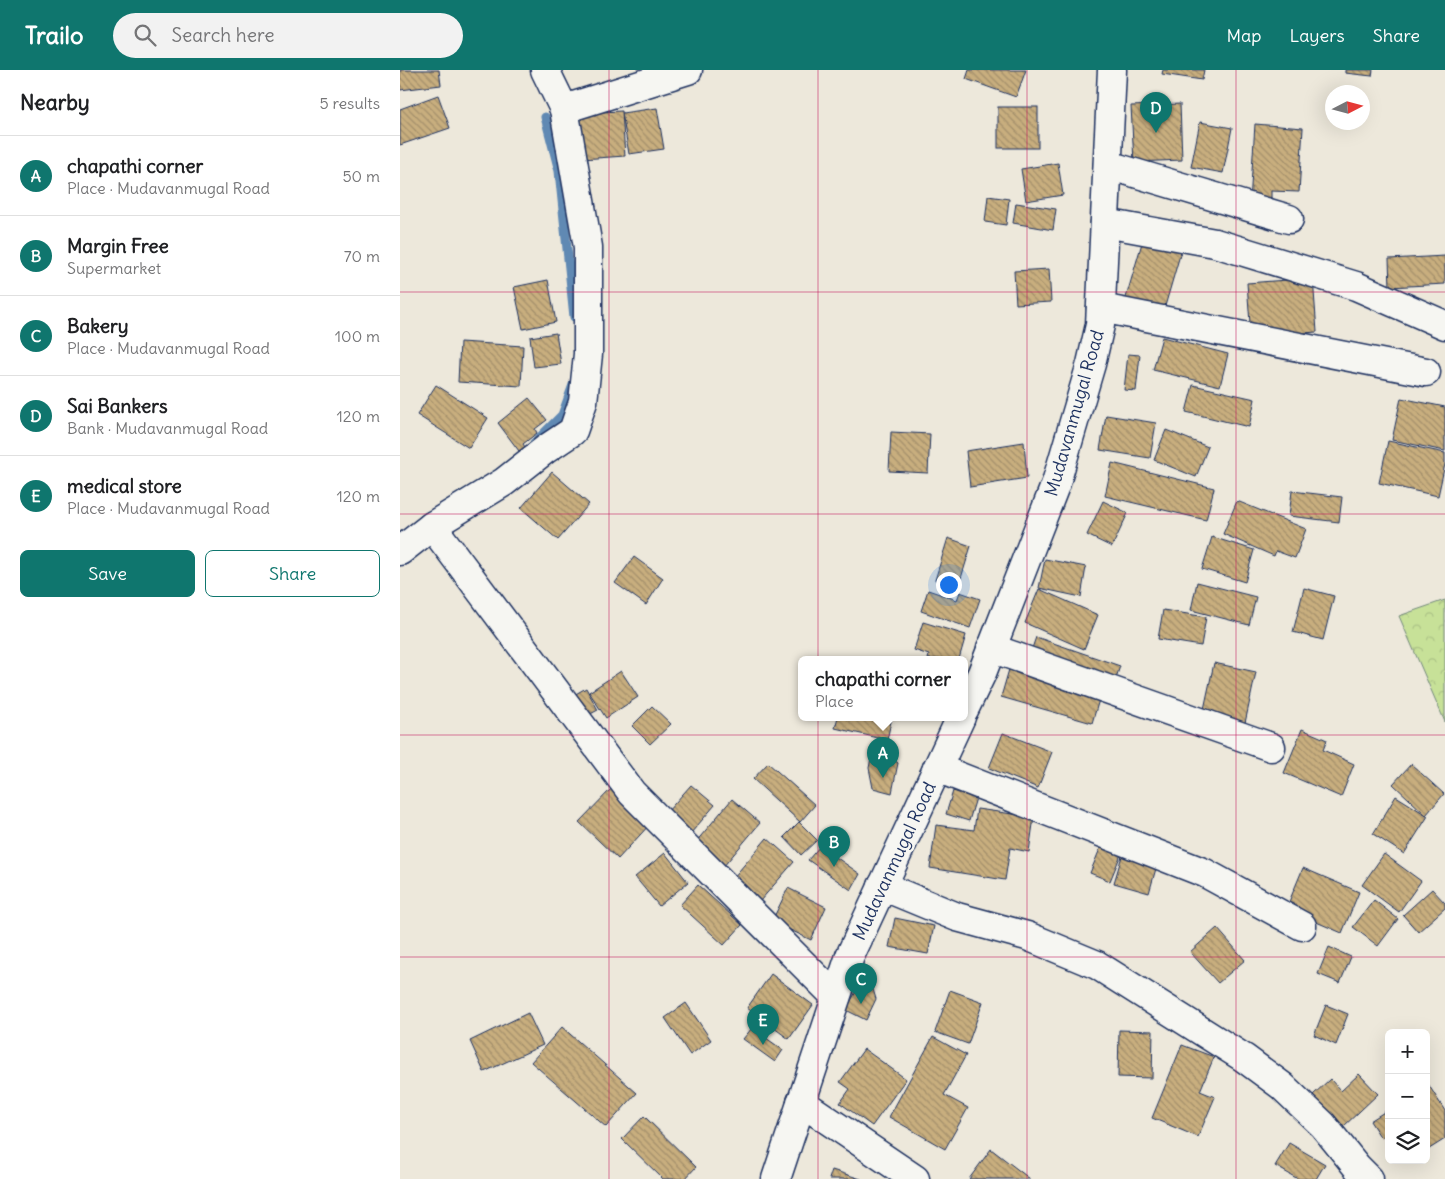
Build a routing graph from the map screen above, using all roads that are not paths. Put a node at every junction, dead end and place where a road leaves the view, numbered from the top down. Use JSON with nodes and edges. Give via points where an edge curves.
{"nodes":[{"id":1,"x":545,"y":70,"type":"edge"},
{"id":2,"x":688,"y":70,"type":"edge"},
{"id":3,"x":1112,"y":70,"type":"edge"},
{"id":4,"x":564,"y":109,"type":"junction"},
{"id":5,"x":1108,"y":165,"type":"junction"},
{"id":6,"x":1289,"y":219,"type":"dead end"},
{"id":7,"x":1105,"y":223,"type":"junction"},
{"id":8,"x":1101,"y":308,"type":"junction"},
{"id":9,"x":1445,"y":325,"type":"edge"},
{"id":10,"x":1426,"y":372,"type":"dead end"},
{"id":11,"x":432,"y":526,"type":"junction"},
{"id":12,"x":400,"y":551,"type":"edge"},
{"id":13,"x":992,"y":648,"type":"junction"},
{"id":14,"x":968,"y":702,"type":"edge"},
{"id":15,"x":959,"y":721,"type":"edge"},
{"id":16,"x":1271,"y":747,"type":"dead end"},
{"id":17,"x":937,"y":768,"type":"junction"},
{"id":18,"x":882,"y":886,"type":"junction"},
{"id":19,"x":1302,"y":926,"type":"dead end"},
{"id":20,"x":836,"y":997,"type":"junction"},
{"id":21,"x":801,"y":1102,"type":"junction"},
{"id":22,"x":776,"y":1179,"type":"edge"},
{"id":23,"x":915,"y":1179,"type":"edge"},
{"id":24,"x":1369,"y":1179,"type":"edge"}],
"edges":[{"from":1,"to":4,"type":"street"},
{"from":2,"to":4,"type":"street"},
{"from":3,"to":5,"type":"street","name":"Mudavanmugal Road"},
{"from":4,"to":11,"type":"street","via":[[588,247],[588,354],[583,402],[572,431],[504,482]]},
{"from":5,"to":6,"type":"street"},
{"from":5,"to":7,"type":"street","name":"Mudavanmugal Road"},
{"from":7,"to":8,"type":"street","name":"Mudavanmugal Road"},
{"from":7,"to":9,"type":"street","via":[[1215,243],[1356,286]]},
{"from":8,"to":10,"type":"street"},
{"from":8,"to":13,"type":"street","name":"Mudavanmugal Road","via":[[1091,364],[1056,483]]},
{"from":11,"to":12,"type":"street"},
{"from":11,"to":20,"type":"street","via":[[632,793]]},
{"from":13,"to":14,"type":"street","name":"Mudavanmugal Road"},
{"from":13,"to":16,"type":"street"},
{"from":15,"to":17,"type":"street","name":"Mudavanmugal Road"},
{"from":17,"to":18,"type":"street","name":"Mudavanmugal Road"},
{"from":17,"to":19,"type":"street","via":[[1205,873]]},
{"from":18,"to":20,"type":"street","name":"Mudavanmugal Road","via":[[850,956]]},
{"from":18,"to":24,"type":"street","via":[[957,917],[1027,936],[1097,965],[1244,1058],[1282,1086],[1323,1125]]},
{"from":20,"to":21,"type":"street","name":"Mudavanmugal Road"},
{"from":21,"to":22,"type":"street","name":"Mudavanmugal Road"},
{"from":21,"to":23,"type":"street"}]}
